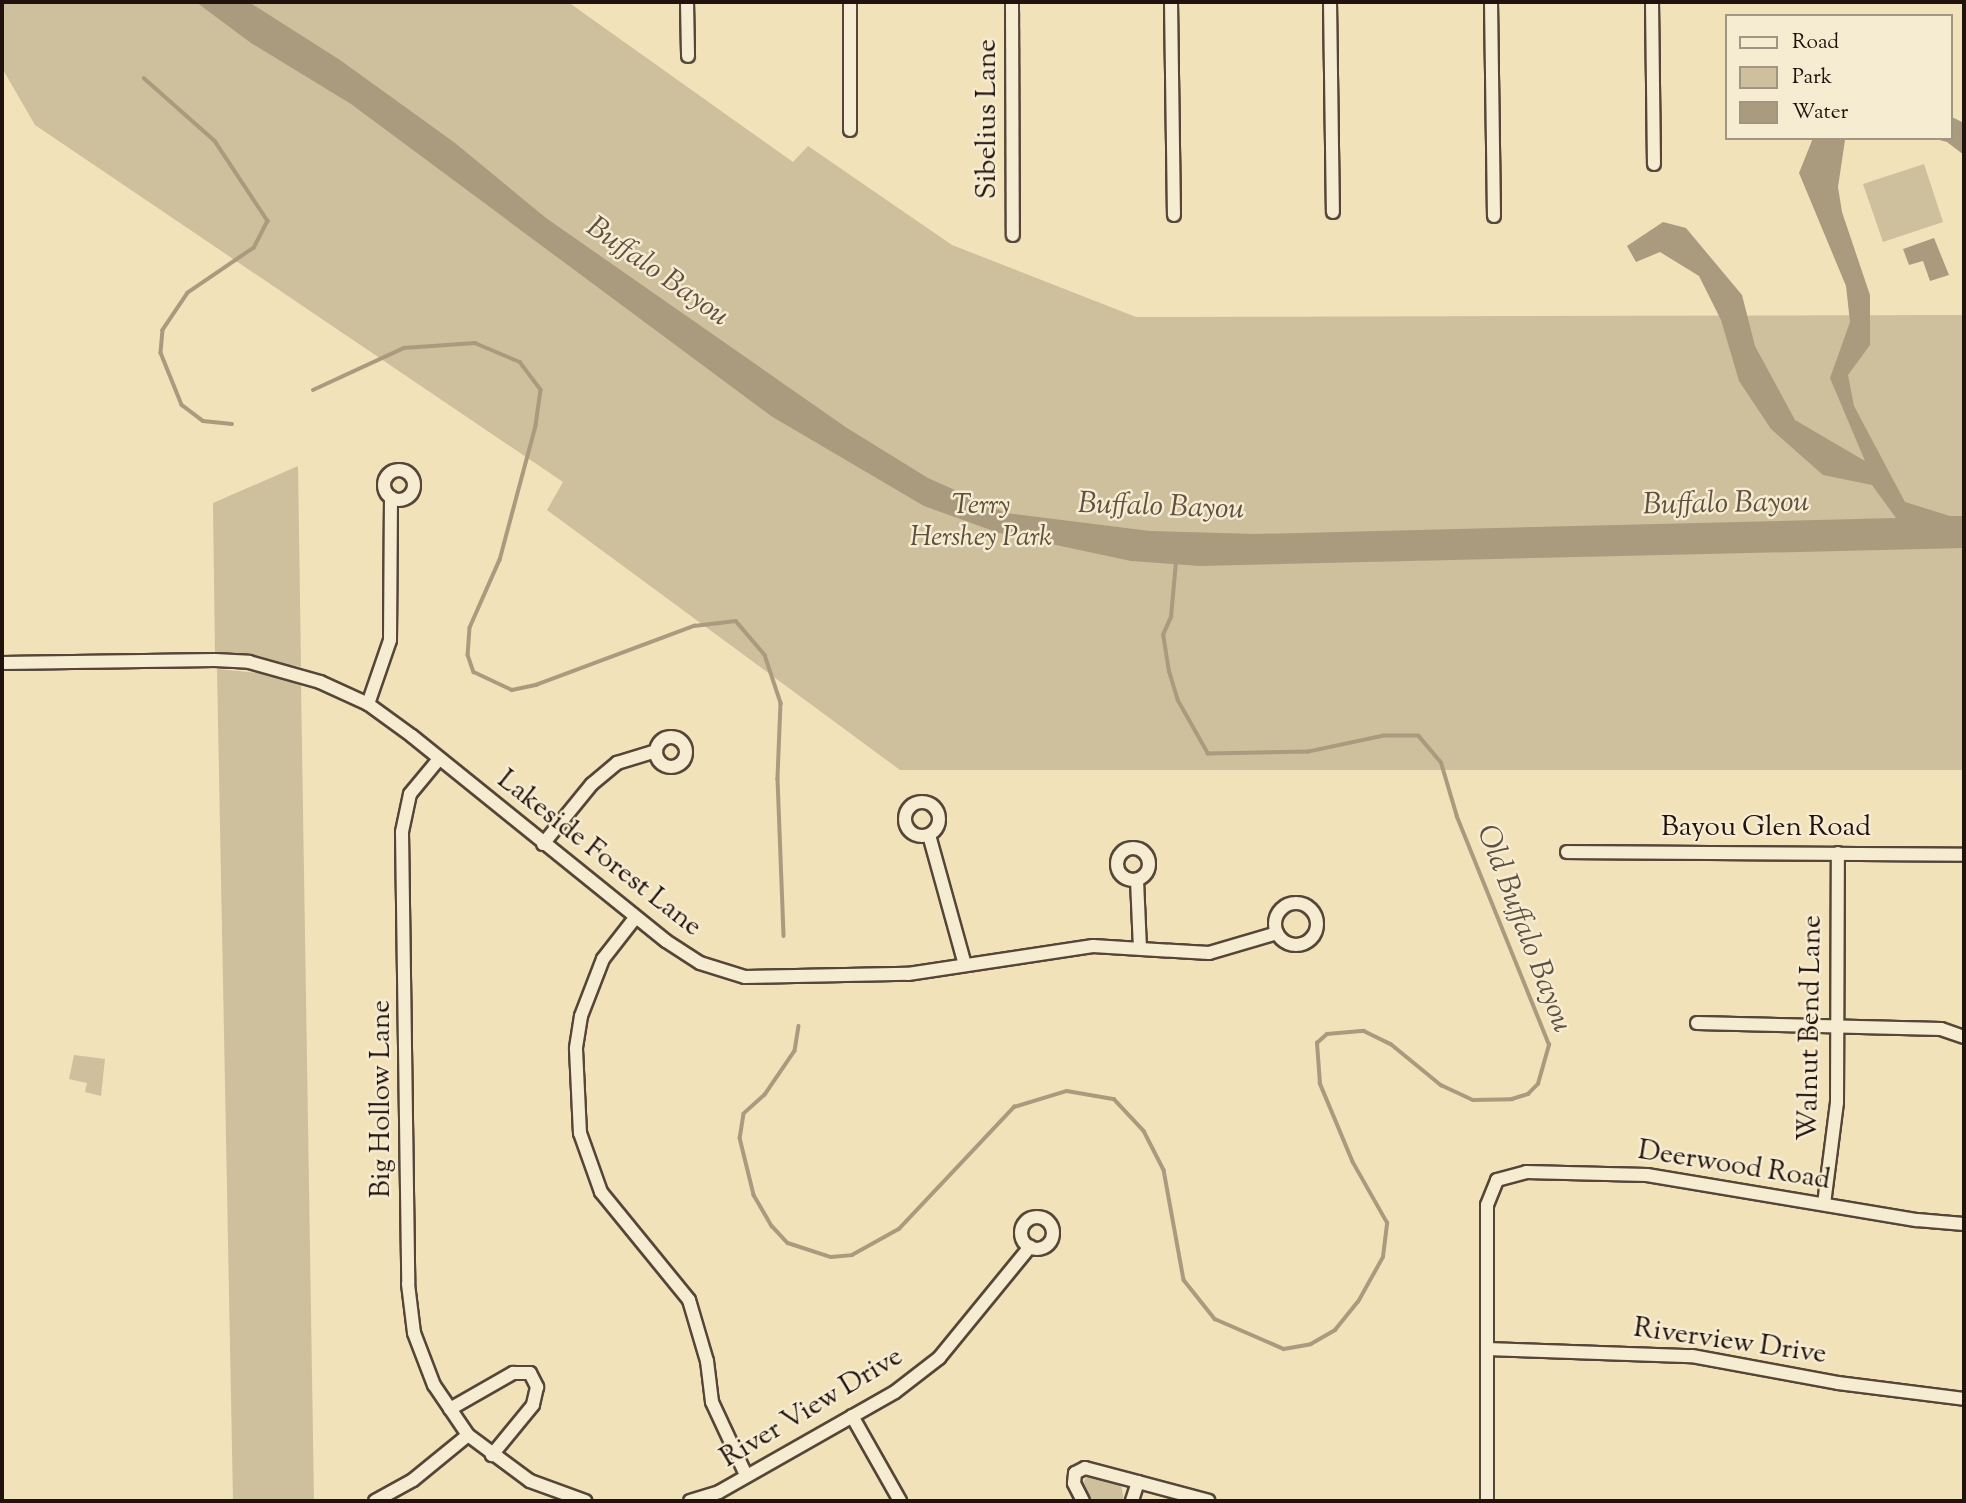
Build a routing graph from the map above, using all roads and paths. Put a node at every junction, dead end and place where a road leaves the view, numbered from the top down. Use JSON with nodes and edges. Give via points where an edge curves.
{"nodes":[{"id":1,"x":687,"y":2,"type":"edge"},
{"id":2,"x":850,"y":2,"type":"edge"},
{"id":3,"x":1012,"y":2,"type":"edge"},
{"id":4,"x":1171,"y":2,"type":"edge"},
{"id":5,"x":1330,"y":2,"type":"edge"},
{"id":6,"x":1491,"y":2,"type":"edge"},
{"id":7,"x":1652,"y":2,"type":"edge"},
{"id":8,"x":688,"y":56,"type":"dead end"},
{"id":9,"x":850,"y":130,"type":"dead end"},
{"id":10,"x":1654,"y":164,"type":"dead end"},
{"id":11,"x":1333,"y":212,"type":"dead end"},
{"id":12,"x":1174,"y":215,"type":"dead end"},
{"id":13,"x":1494,"y":216,"type":"dead end"},
{"id":14,"x":1013,"y":235,"type":"dead end"},
{"id":15,"x":391,"y":497,"type":"dead end"},
{"id":16,"x":2,"y":663,"type":"edge"},
{"id":17,"x":368,"y":704,"type":"junction"},
{"id":18,"x":656,"y":751,"type":"dead end"},
{"id":19,"x":439,"y":759,"type":"junction"},
{"id":20,"x":929,"y":835,"type":"dead end"},
{"id":21,"x":543,"y":844,"type":"junction"},
{"id":22,"x":1567,"y":852,"type":"dead end"},
{"id":23,"x":1838,"y":853,"type":"junction"},
{"id":24,"x":1964,"y":855,"type":"edge"},
{"id":25,"x":1137,"y":880,"type":"dead end"},
{"id":26,"x":635,"y":918,"type":"junction"},
{"id":27,"x":1278,"y":933,"type":"dead end"},
{"id":28,"x":1140,"y":948,"type":"junction"},
{"id":29,"x":965,"y":965,"type":"junction"},
{"id":30,"x":1697,"y":1023,"type":"dead end"},
{"id":31,"x":1838,"y":1027,"type":"junction"},
{"id":32,"x":1964,"y":1037,"type":"edge"},
{"id":33,"x":1824,"y":1204,"type":"junction"},
{"id":34,"x":1964,"y":1224,"type":"edge"},
{"id":35,"x":1031,"y":1247,"type":"dead end"},
{"id":36,"x":1487,"y":1349,"type":"junction"},
{"id":37,"x":1964,"y":1399,"type":"edge"},
{"id":38,"x":450,"y":1409,"type":"junction"},
{"id":39,"x":852,"y":1416,"type":"junction"},
{"id":40,"x":468,"y":1435,"type":"junction"},
{"id":41,"x":492,"y":1455,"type":"junction"},
{"id":42,"x":746,"y":1475,"type":"junction"},
{"id":43,"x":1138,"y":1482,"type":"junction"},
{"id":44,"x":375,"y":1501,"type":"edge"},
{"id":45,"x":584,"y":1501,"type":"edge"},
{"id":46,"x":690,"y":1501,"type":"edge"},
{"id":47,"x":900,"y":1501,"type":"edge"},
{"id":48,"x":1083,"y":1501,"type":"edge"},
{"id":49,"x":1132,"y":1501,"type":"edge"},
{"id":50,"x":1209,"y":1501,"type":"edge"},
{"id":51,"x":1488,"y":1501,"type":"edge"}],
"edges":[{"from":1,"to":8,"type":"street"},
{"from":2,"to":9,"type":"street"},
{"from":3,"to":14,"type":"street","name":"Sibelius Lane"},
{"from":4,"to":12,"type":"street"},
{"from":5,"to":11,"type":"street"},
{"from":6,"to":13,"type":"street"},
{"from":7,"to":10,"type":"street"},
{"from":15,"to":17,"type":"street","via":[[390,640]]},
{"from":16,"to":17,"type":"street","name":"Lakeside Forest Lane","via":[[249,662],[298,674]]},
{"from":17,"to":19,"type":"street","name":"Lakeside Forest Lane"},
{"from":18,"to":21,"type":"street","via":[[617,762],[592,784]]},
{"from":19,"to":21,"type":"street","name":"Lakeside Forest Lane"},
{"from":19,"to":38,"type":"street","name":"Big Hollow Lane","via":[[410,794],[402,832],[408,1284],[414,1332],[434,1385]]},
{"from":20,"to":29,"type":"street"},
{"from":21,"to":26,"type":"street","name":"Lakeside Forest Lane"},
{"from":22,"to":23,"type":"street","name":"Bayou Glen Road"},
{"from":23,"to":24,"type":"street","name":"Bayou Glen Road"},
{"from":23,"to":31,"type":"street","name":"Walnut Bend Lane"},
{"from":25,"to":28,"type":"street"},
{"from":26,"to":29,"type":"street","name":"Lakeside Forest Lane","via":[[699,963],[745,977],[883,976]]},
{"from":26,"to":42,"type":"street","via":[[603,959],[587,991],[576,1049],[580,1133],[601,1192],[689,1300],[707,1361],[712,1402]]},
{"from":27,"to":28,"type":"street","name":"Lakeside Forest Lane","via":[[1209,953]]},
{"from":28,"to":29,"type":"street","name":"Lakeside Forest Lane","via":[[1047,950]]},
{"from":30,"to":31,"type":"street"},
{"from":31,"to":32,"type":"street","via":[[1941,1030]]},
{"from":31,"to":33,"type":"street","name":"Walnut Bend Lane","via":[[1835,1137]]},
{"from":33,"to":34,"type":"street","name":"Deerwood Road"},
{"from":33,"to":36,"type":"street","name":"Deerwood Road","via":[[1647,1175],[1526,1172],[1497,1180],[1487,1205]]},
{"from":35,"to":39,"type":"street","name":"River View Drive","via":[[939,1358]]},
{"from":36,"to":37,"type":"street","name":"Riverview Drive","via":[[1681,1355],[1838,1383]]},
{"from":36,"to":51,"type":"street"},
{"from":38,"to":40,"type":"street","name":"Big Hollow Lane"},
{"from":38,"to":41,"type":"street","via":[[513,1373],[530,1373],[537,1387],[533,1405]]},
{"from":39,"to":42,"type":"street","name":"River View Drive"},
{"from":39,"to":47,"type":"street"},
{"from":40,"to":41,"type":"street"},
{"from":40,"to":44,"type":"street","via":[[413,1480]]},
{"from":41,"to":45,"type":"street","via":[[530,1481]]},
{"from":42,"to":46,"type":"street","name":"River View Drive","via":[[719,1492]]},
{"from":43,"to":48,"type":"street","via":[[1085,1468],[1075,1473],[1074,1483]]},
{"from":43,"to":49,"type":"street"},
{"from":43,"to":50,"type":"street"}]}
